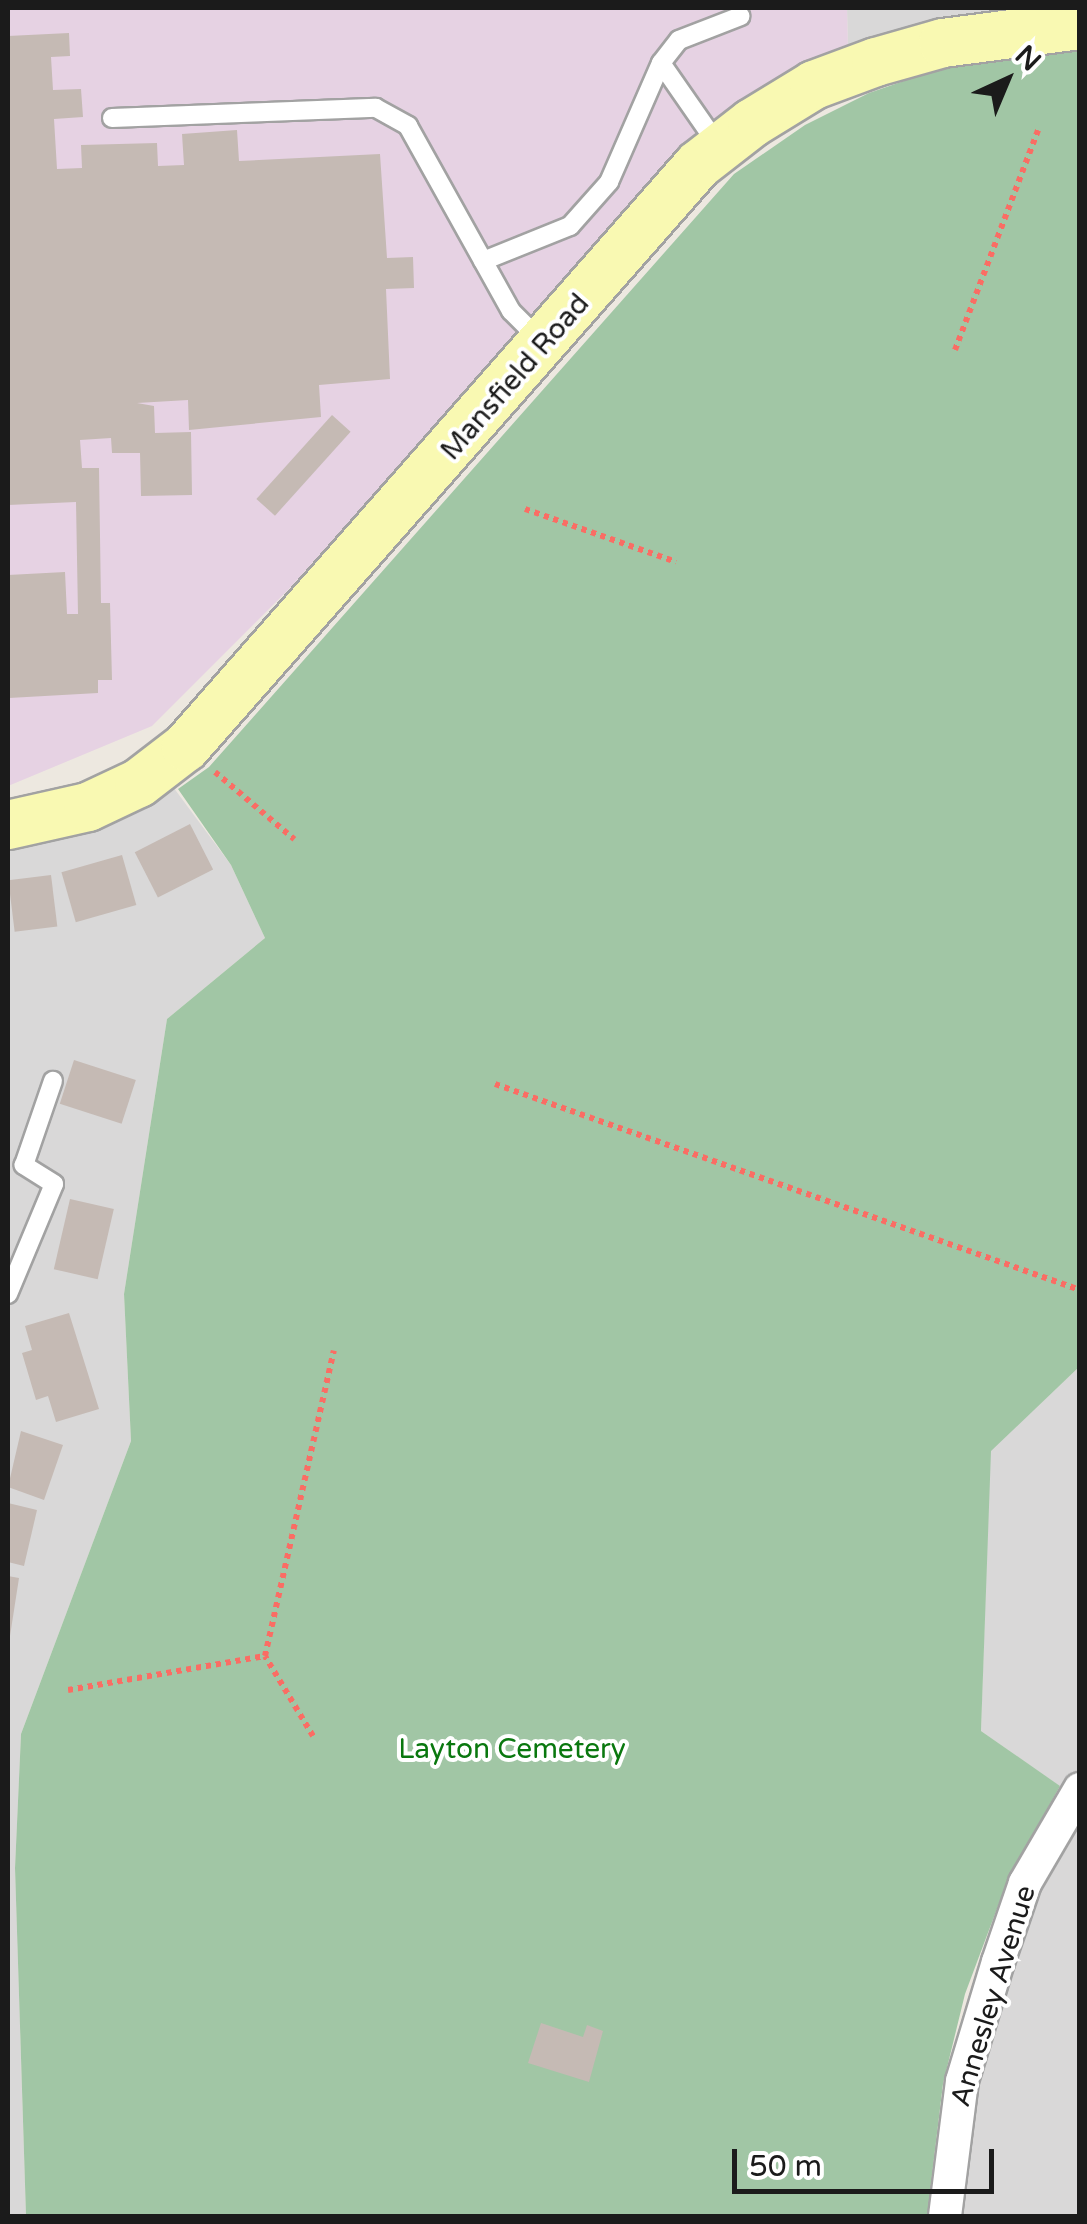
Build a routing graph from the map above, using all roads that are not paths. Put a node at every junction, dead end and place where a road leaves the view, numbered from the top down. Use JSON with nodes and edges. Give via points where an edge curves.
{"nodes":[{"id":1,"x":741,"y":16,"type":"dead end"},
{"id":2,"x":1080,"y":25,"type":"edge"},
{"id":3,"x":661,"y":63,"type":"junction"},
{"id":4,"x":112,"y":118,"type":"dead end"},
{"id":5,"x":720,"y":148,"type":"junction"},
{"id":6,"x":483,"y":261,"type":"junction"},
{"id":7,"x":543,"y":344,"type":"junction"},
{"id":8,"x":8,"y":825,"type":"edge"},
{"id":9,"x":53,"y":1081,"type":"dead end"},
{"id":10,"x":8,"y":1294,"type":"edge"},
{"id":11,"x":1080,"y":1789,"type":"edge"},
{"id":12,"x":946,"y":2216,"type":"edge"}],
"edges":[{"from":1,"to":3,"type":"lane","via":[[679,40]]},
{"from":2,"to":5,"type":"street","name":"Mansfield Road","via":[[943,43],[876,62],[814,85]]},
{"from":3,"to":5,"type":"lane"},
{"from":3,"to":6,"type":"lane","via":[[608,182],[570,226]]},
{"from":4,"to":6,"type":"lane","via":[[376,108],[408,126]]},
{"from":5,"to":7,"type":"street","name":"Mansfield Road"},
{"from":6,"to":7,"type":"lane","via":[[511,312]]},
{"from":7,"to":8,"type":"street","name":"Mansfield Road","via":[[186,747],[139,783],[88,807]]},
{"from":9,"to":10,"type":"lane","via":[[24,1165],[54,1184]]},
{"from":11,"to":12,"type":"street","name":"Annesley Avenue","via":[[1025,1883],[998,1962],[962,2080]]}]}
